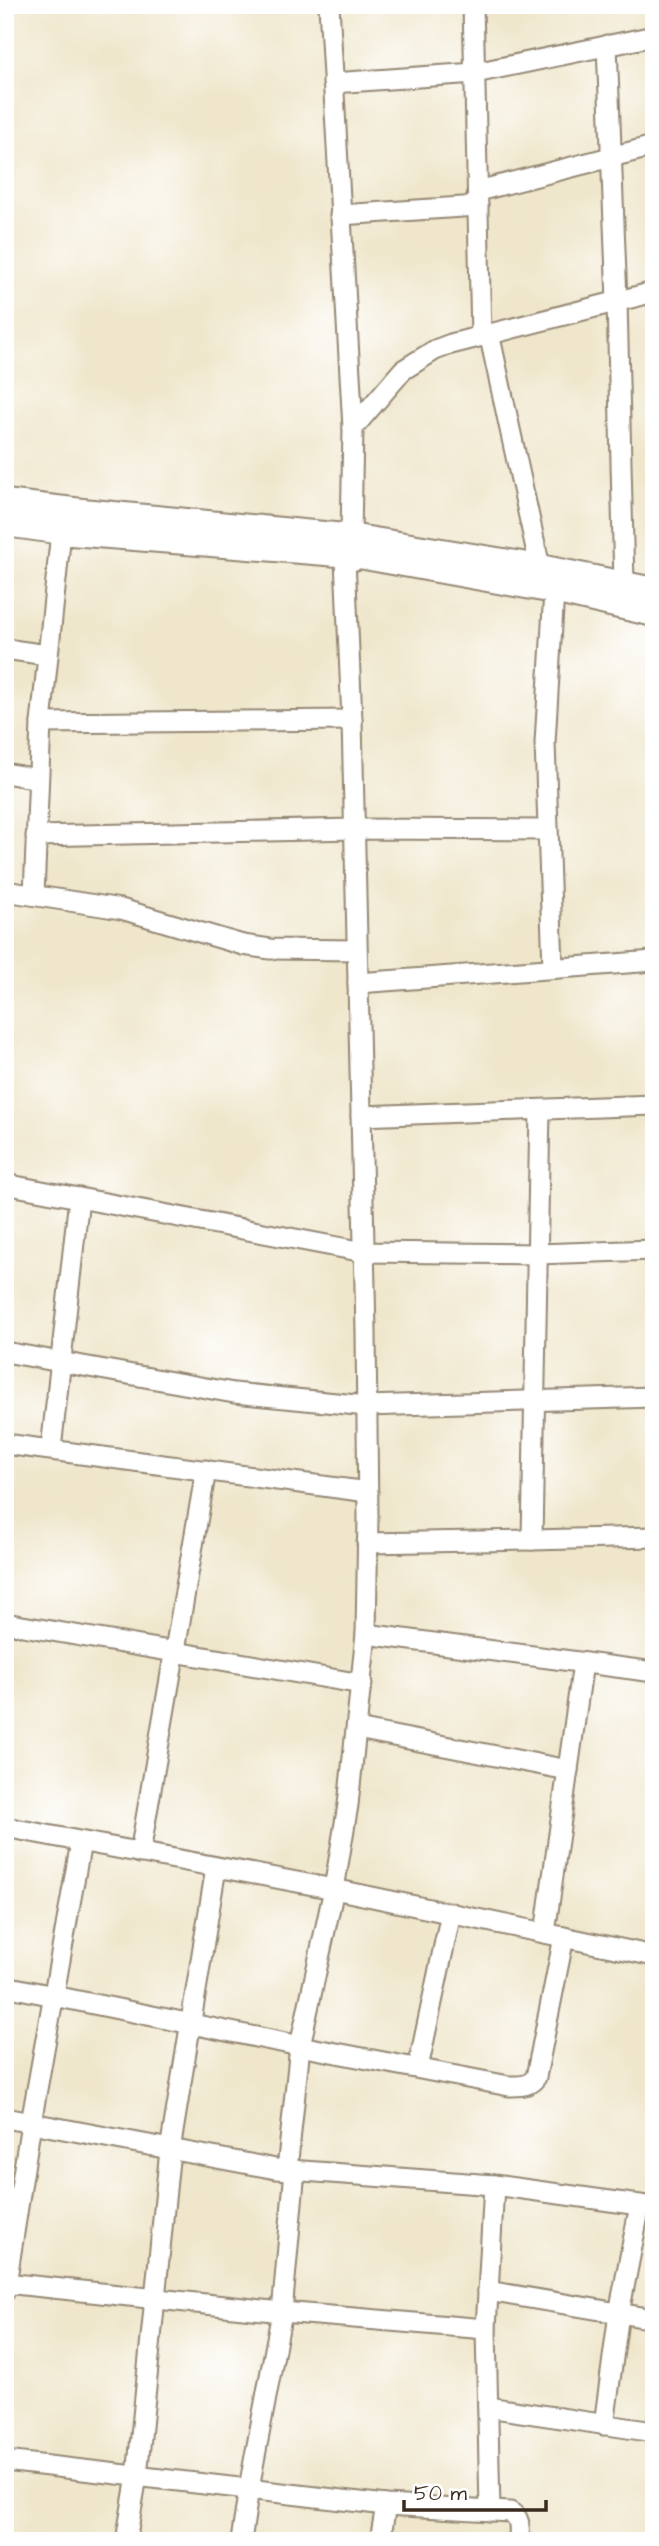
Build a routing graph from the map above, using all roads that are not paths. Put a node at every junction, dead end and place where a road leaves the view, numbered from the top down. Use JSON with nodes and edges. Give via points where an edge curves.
{"nodes":[{"id":1,"x":329,"y":5,"type":"edge"},
{"id":2,"x":473,"y":5,"type":"edge"},
{"id":3,"x":654,"y":36,"type":"edge"},
{"id":4,"x":607,"y":45,"type":"junction"},
{"id":5,"x":475,"y":73,"type":"junction"},
{"id":6,"x":333,"y":83,"type":"junction"},
{"id":7,"x":654,"y":146,"type":"edge"},
{"id":8,"x":611,"y":157,"type":"junction"},
{"id":9,"x":478,"y":198,"type":"junction"},
{"id":10,"x":340,"y":215,"type":"junction"},
{"id":11,"x":654,"y":292,"type":"edge"},
{"id":12,"x":617,"y":301,"type":"junction"},
{"id":13,"x":485,"y":334,"type":"junction"},
{"id":14,"x":354,"y":428,"type":"junction"},
{"id":15,"x":5,"y":502,"type":"edge"},
{"id":16,"x":5,"y":524,"type":"edge"},
{"id":17,"x":61,"y":532,"type":"junction"},
{"id":18,"x":349,"y":546,"type":"junction"},
{"id":19,"x":540,"y":567,"type":"junction"},
{"id":20,"x":624,"y":584,"type":"junction"},
{"id":21,"x":654,"y":590,"type":"edge"},
{"id":22,"x":554,"y":591,"type":"junction"},
{"id":23,"x":654,"y":614,"type":"edge"},
{"id":24,"x":5,"y":649,"type":"edge"},
{"id":25,"x":47,"y":655,"type":"junction"},
{"id":26,"x":352,"y":720,"type":"junction"},
{"id":27,"x":41,"y":723,"type":"junction"},
{"id":28,"x":5,"y":773,"type":"edge"},
{"id":29,"x":38,"y":779,"type":"junction"},
{"id":30,"x":354,"y":829,"type":"junction"},
{"id":31,"x":547,"y":830,"type":"junction"},
{"id":32,"x":36,"y":836,"type":"junction"},
{"id":33,"x":5,"y":891,"type":"edge"},
{"id":34,"x":34,"y":895,"type":"junction"},
{"id":35,"x":357,"y":950,"type":"junction"},
{"id":36,"x":654,"y":961,"type":"edge"},
{"id":37,"x":553,"y":967,"type":"junction"},
{"id":38,"x":358,"y":983,"type":"junction"},
{"id":39,"x":654,"y":1105,"type":"edge"},
{"id":40,"x":540,"y":1110,"type":"junction"},
{"id":41,"x":361,"y":1116,"type":"junction"},
{"id":42,"x":5,"y":1184,"type":"edge"},
{"id":43,"x":79,"y":1198,"type":"junction"},
{"id":44,"x":654,"y":1250,"type":"edge"},
{"id":45,"x":364,"y":1252,"type":"junction"},
{"id":46,"x":537,"y":1254,"type":"junction"},
{"id":47,"x":5,"y":1352,"type":"edge"},
{"id":48,"x":61,"y":1362,"type":"junction"},
{"id":49,"x":654,"y":1397,"type":"edge"},
{"id":50,"x":535,"y":1399,"type":"junction"},
{"id":51,"x":367,"y":1406,"type":"junction"},
{"id":52,"x":5,"y":1444,"type":"edge"},
{"id":53,"x":51,"y":1449,"type":"junction"},
{"id":54,"x":206,"y":1470,"type":"junction"},
{"id":55,"x":368,"y":1492,"type":"junction"},
{"id":56,"x":654,"y":1537,"type":"edge"},
{"id":57,"x":532,"y":1539,"type":"junction"},
{"id":58,"x":367,"y":1543,"type":"junction"},
{"id":59,"x":5,"y":1623,"type":"edge"},
{"id":60,"x":366,"y":1633,"type":"junction"},
{"id":61,"x":174,"y":1653,"type":"junction"},
{"id":62,"x":583,"y":1663,"type":"junction"},
{"id":63,"x":654,"y":1672,"type":"edge"},
{"id":64,"x":362,"y":1684,"type":"junction"},
{"id":65,"x":357,"y":1730,"type":"junction"},
{"id":66,"x":568,"y":1769,"type":"junction"},
{"id":67,"x":5,"y":1828,"type":"edge"},
{"id":68,"x":81,"y":1842,"type":"junction"},
{"id":69,"x":140,"y":1853,"type":"junction"},
{"id":70,"x":216,"y":1868,"type":"junction"},
{"id":71,"x":334,"y":1889,"type":"junction"},
{"id":72,"x":451,"y":1913,"type":"junction"},
{"id":73,"x":545,"y":1933,"type":"junction"},
{"id":74,"x":564,"y":1937,"type":"junction"},
{"id":75,"x":654,"y":1956,"type":"edge"},
{"id":76,"x":5,"y":1986,"type":"edge"},
{"id":77,"x":54,"y":1996,"type":"junction"},
{"id":78,"x":191,"y":2024,"type":"junction"},
{"id":79,"x":300,"y":2046,"type":"junction"},
{"id":80,"x":418,"y":2068,"type":"junction"},
{"id":81,"x":5,"y":2118,"type":"edge"},
{"id":82,"x":31,"y":2123,"type":"junction"},
{"id":83,"x":170,"y":2150,"type":"junction"},
{"id":84,"x":291,"y":2170,"type":"junction"},
{"id":85,"x":494,"y":2185,"type":"junction"},
{"id":86,"x":647,"y":2206,"type":"edge"},
{"id":87,"x":6,"y":2286,"type":"edge"},
{"id":88,"x":488,"y":2291,"type":"junction"},
{"id":89,"x":154,"y":2300,"type":"junction"},
{"id":90,"x":282,"y":2312,"type":"junction"},
{"id":91,"x":619,"y":2313,"type":"junction"},
{"id":92,"x":654,"y":2319,"type":"edge"},
{"id":93,"x":486,"y":2329,"type":"junction"},
{"id":94,"x":488,"y":2407,"type":"junction"},
{"id":95,"x":604,"y":2425,"type":"junction"},
{"id":96,"x":654,"y":2432,"type":"edge"},
{"id":97,"x":5,"y":2461,"type":"edge"},
{"id":98,"x":137,"y":2476,"type":"junction"},
{"id":99,"x":248,"y":2488,"type":"junction"},
{"id":100,"x":386,"y":2505,"type":"junction"},
{"id":101,"x":490,"y":2511,"type":"junction"},
{"id":102,"x":126,"y":2541,"type":"edge"},
{"id":103,"x":241,"y":2541,"type":"edge"},
{"id":104,"x":380,"y":2541,"type":"edge"},
{"id":105,"x":519,"y":2541,"type":"edge"}],
"edges":[{"from":1,"to":6,"type":"street"},
{"from":2,"to":5,"type":"street"},
{"from":3,"to":4,"type":"street"},
{"from":4,"to":5,"type":"street"},
{"from":4,"to":8,"type":"street"},
{"from":5,"to":6,"type":"street"},
{"from":5,"to":9,"type":"street"},
{"from":6,"to":10,"type":"street"},
{"from":7,"to":8,"type":"street"},
{"from":8,"to":9,"type":"street"},
{"from":8,"to":12,"type":"street"},
{"from":9,"to":10,"type":"street"},
{"from":9,"to":13,"type":"street"},
{"from":10,"to":14,"type":"street"},
{"from":11,"to":12,"type":"street"},
{"from":12,"to":13,"type":"street"},
{"from":12,"to":20,"type":"street"},
{"from":13,"to":14,"type":"street","via":[[416,360],[394,378]]},
{"from":13,"to":19,"type":"street"},
{"from":14,"to":18,"type":"street"},
{"from":15,"to":18,"type":"main road"},
{"from":16,"to":17,"type":"main road"},
{"from":17,"to":18,"type":"main road"},
{"from":17,"to":25,"type":"street"},
{"from":18,"to":19,"type":"main road"},
{"from":18,"to":22,"type":"main road"},
{"from":18,"to":26,"type":"street"},
{"from":19,"to":20,"type":"main road"},
{"from":20,"to":21,"type":"main road"},
{"from":22,"to":23,"type":"main road"},
{"from":22,"to":31,"type":"street","via":[[545,709]]},
{"from":24,"to":25,"type":"street"},
{"from":25,"to":27,"type":"street"},
{"from":26,"to":27,"type":"street"},
{"from":26,"to":30,"type":"street"},
{"from":27,"to":29,"type":"street"},
{"from":28,"to":29,"type":"street"},
{"from":29,"to":32,"type":"street"},
{"from":30,"to":31,"type":"street"},
{"from":30,"to":32,"type":"street"},
{"from":30,"to":35,"type":"street"},
{"from":31,"to":37,"type":"street"},
{"from":32,"to":34,"type":"street"},
{"from":33,"to":34,"type":"street"},
{"from":34,"to":35,"type":"street","via":[[121,909],[243,945]]},
{"from":35,"to":38,"type":"street"},
{"from":36,"to":37,"type":"street"},
{"from":37,"to":38,"type":"street"},
{"from":38,"to":41,"type":"street"},
{"from":39,"to":40,"type":"street"},
{"from":40,"to":41,"type":"street"},
{"from":40,"to":46,"type":"street"},
{"from":41,"to":45,"type":"street"},
{"from":42,"to":43,"type":"street"},
{"from":43,"to":45,"type":"street"},
{"from":43,"to":48,"type":"street"},
{"from":44,"to":46,"type":"street"},
{"from":45,"to":46,"type":"street"},
{"from":45,"to":51,"type":"street"},
{"from":46,"to":50,"type":"street"},
{"from":47,"to":48,"type":"street"},
{"from":48,"to":51,"type":"street","via":[[234,1392]]},
{"from":48,"to":53,"type":"street"},
{"from":49,"to":50,"type":"street"},
{"from":50,"to":51,"type":"street"},
{"from":50,"to":57,"type":"street"},
{"from":51,"to":55,"type":"street"},
{"from":52,"to":53,"type":"street"},
{"from":53,"to":54,"type":"street"},
{"from":54,"to":55,"type":"street"},
{"from":54,"to":61,"type":"street"},
{"from":55,"to":58,"type":"street"},
{"from":56,"to":57,"type":"street"},
{"from":57,"to":58,"type":"street"},
{"from":58,"to":60,"type":"street"},
{"from":59,"to":61,"type":"street"},
{"from":60,"to":62,"type":"street"},
{"from":60,"to":64,"type":"street"},
{"from":61,"to":64,"type":"street"},
{"from":61,"to":69,"type":"street"},
{"from":62,"to":63,"type":"street"},
{"from":62,"to":66,"type":"street"},
{"from":64,"to":65,"type":"street"},
{"from":65,"to":66,"type":"street"},
{"from":65,"to":71,"type":"street"},
{"from":66,"to":73,"type":"street"},
{"from":67,"to":68,"type":"street"},
{"from":68,"to":69,"type":"street"},
{"from":68,"to":77,"type":"street"},
{"from":69,"to":70,"type":"street"},
{"from":70,"to":71,"type":"street"},
{"from":70,"to":78,"type":"street"},
{"from":71,"to":72,"type":"street"},
{"from":71,"to":79,"type":"street"},
{"from":72,"to":73,"type":"street"},
{"from":72,"to":80,"type":"street"},
{"from":73,"to":74,"type":"street"},
{"from":74,"to":75,"type":"street"},
{"from":74,"to":80,"type":"street","via":[[532,2083],[509,2086]]},
{"from":76,"to":77,"type":"street"},
{"from":77,"to":78,"type":"street"},
{"from":77,"to":82,"type":"street"},
{"from":78,"to":79,"type":"street"},
{"from":78,"to":83,"type":"street"},
{"from":79,"to":80,"type":"street"},
{"from":79,"to":84,"type":"street"},
{"from":81,"to":82,"type":"street"},
{"from":82,"to":83,"type":"street"},
{"from":82,"to":87,"type":"street"},
{"from":83,"to":84,"type":"street"},
{"from":83,"to":89,"type":"street"},
{"from":84,"to":85,"type":"street"},
{"from":84,"to":90,"type":"street"},
{"from":85,"to":86,"type":"street"},
{"from":85,"to":88,"type":"street"},
{"from":86,"to":91,"type":"street"},
{"from":87,"to":89,"type":"street"},
{"from":88,"to":91,"type":"street"},
{"from":88,"to":93,"type":"street"},
{"from":89,"to":90,"type":"street"},
{"from":89,"to":98,"type":"street"},
{"from":90,"to":93,"type":"street"},
{"from":90,"to":99,"type":"street"},
{"from":91,"to":92,"type":"street"},
{"from":91,"to":95,"type":"street"},
{"from":93,"to":94,"type":"street"},
{"from":94,"to":95,"type":"street"},
{"from":94,"to":101,"type":"street"},
{"from":95,"to":96,"type":"street"},
{"from":97,"to":98,"type":"street"},
{"from":98,"to":99,"type":"street"},
{"from":98,"to":102,"type":"street"},
{"from":99,"to":100,"type":"street"},
{"from":99,"to":103,"type":"street"},
{"from":100,"to":101,"type":"street"},
{"from":100,"to":104,"type":"street"},
{"from":101,"to":105,"type":"street","via":[[515,2515]]}]}
